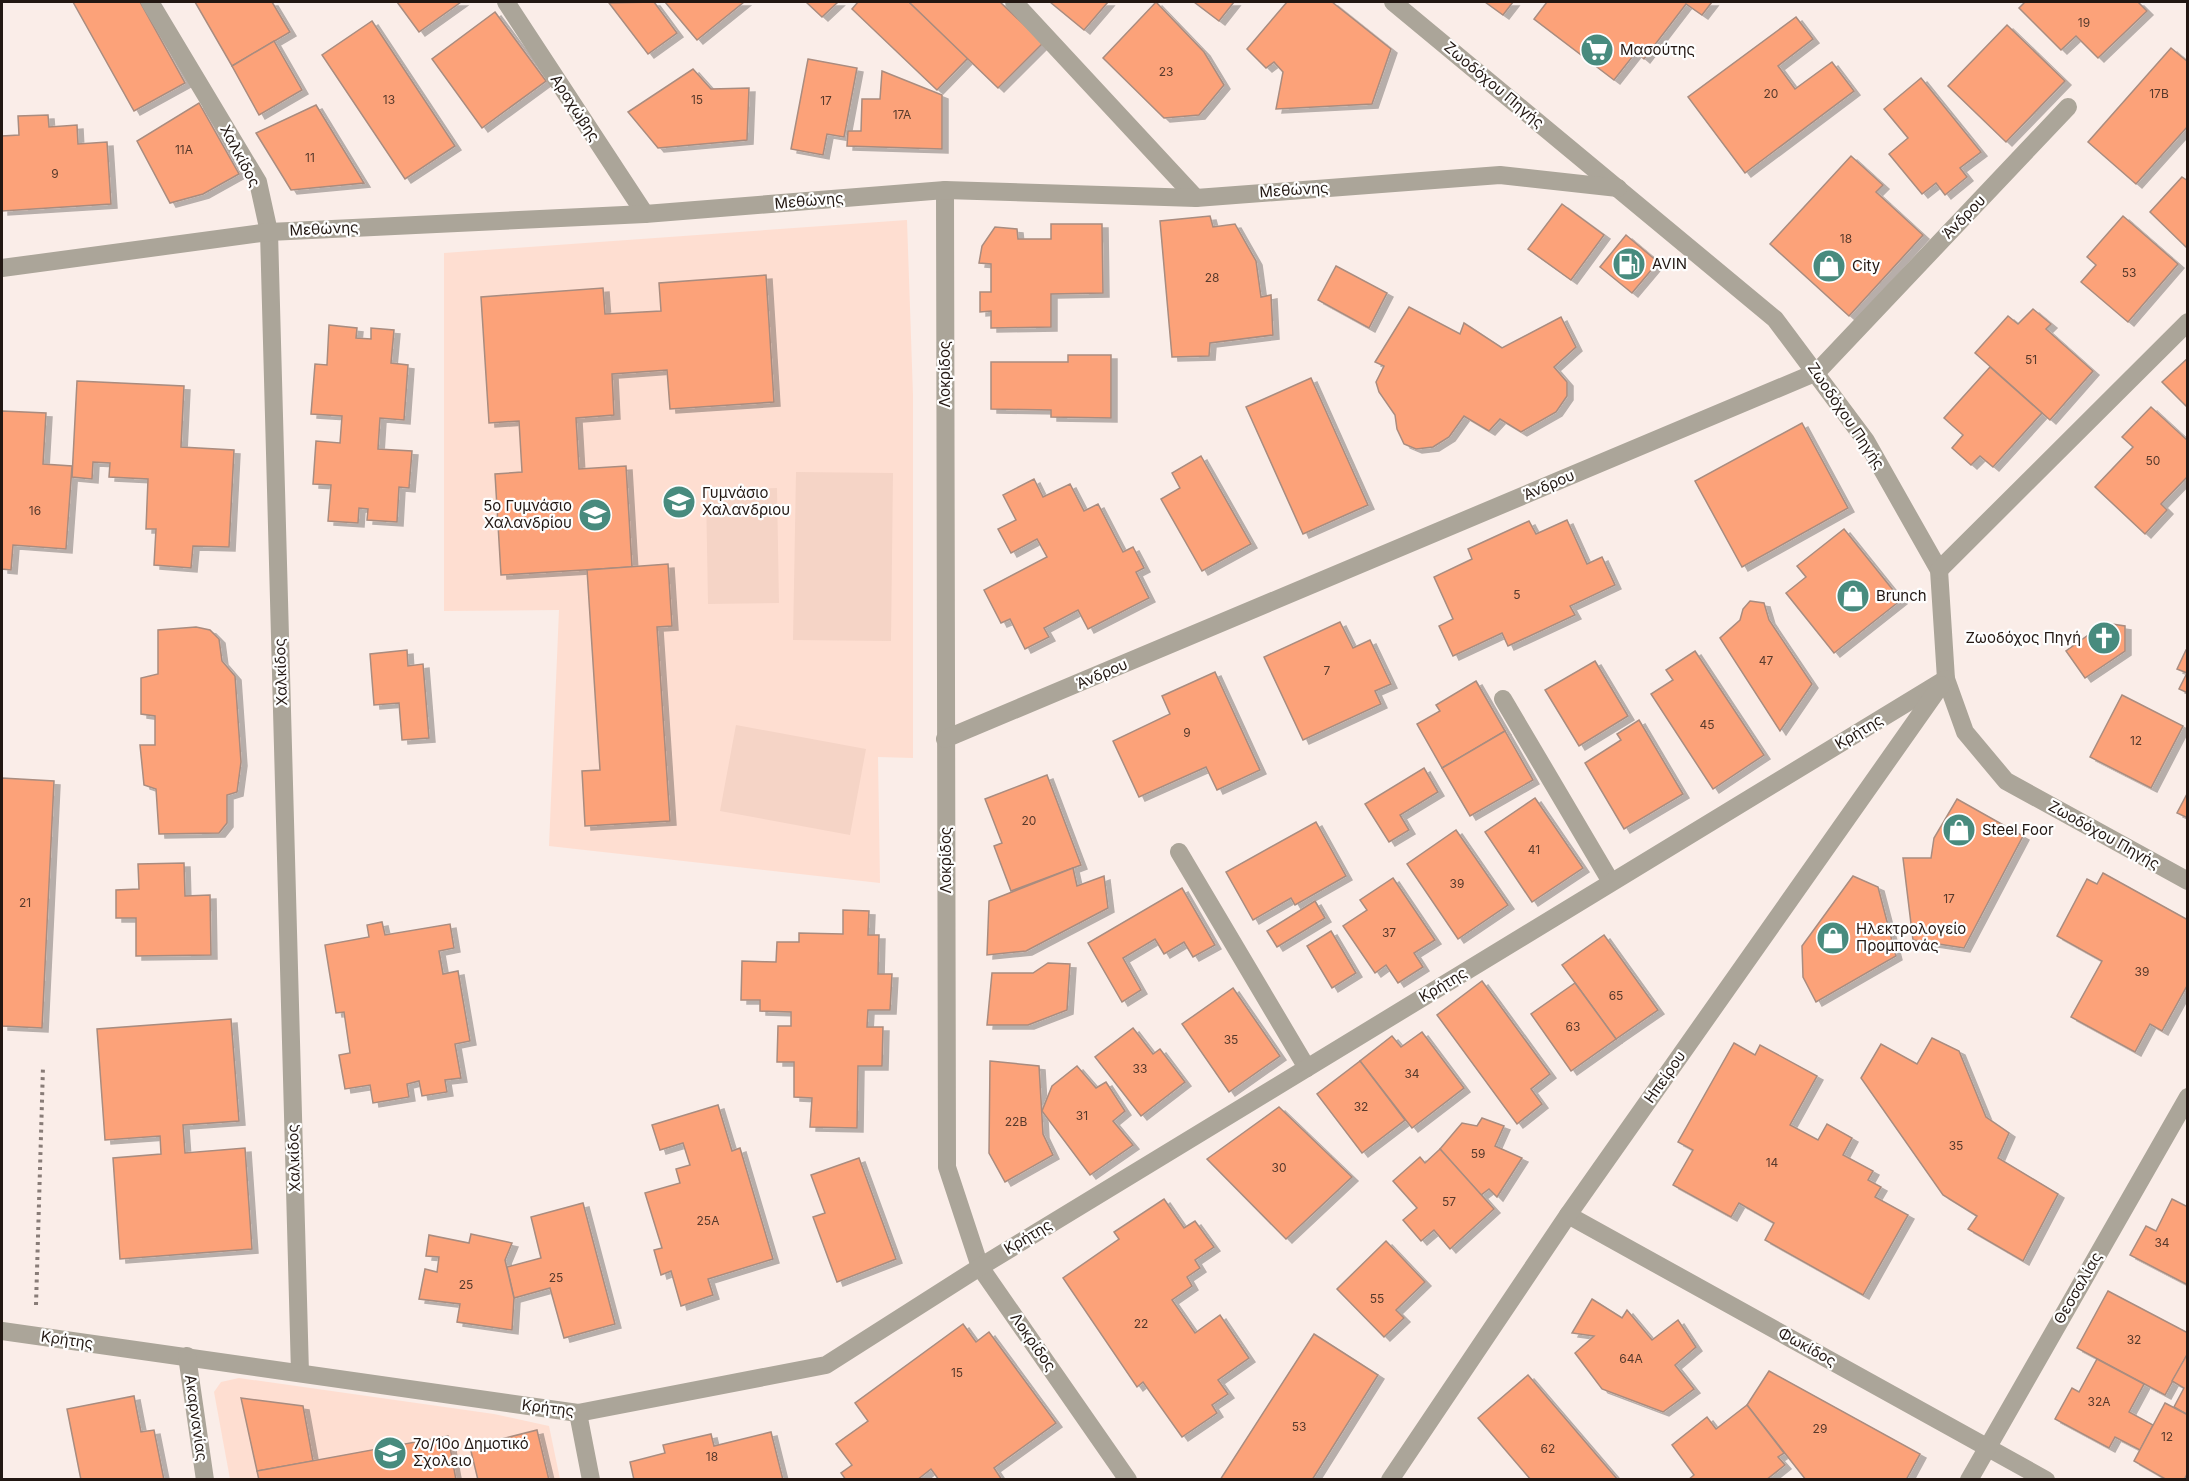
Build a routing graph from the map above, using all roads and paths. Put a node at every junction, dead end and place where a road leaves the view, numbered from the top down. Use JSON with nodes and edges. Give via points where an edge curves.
{"nodes":[{"id":1,"x":150,"y":2,"type":"edge"},
{"id":2,"x":506,"y":2,"type":"edge"},
{"id":3,"x":1014,"y":2,"type":"edge"},
{"id":4,"x":1393,"y":2,"type":"edge"},
{"id":5,"x":2068,"y":107,"type":"dead end"},
{"id":6,"x":1618,"y":188,"type":"junction"},
{"id":7,"x":945,"y":190,"type":"junction"},
{"id":8,"x":1196,"y":198,"type":"junction"},
{"id":9,"x":645,"y":214,"type":"junction"},
{"id":10,"x":269,"y":232,"type":"junction"},
{"id":11,"x":2,"y":267,"type":"edge"},
{"id":12,"x":2187,"y":322,"type":"edge"},
{"id":13,"x":1817,"y":372,"type":"junction"},
{"id":14,"x":1939,"y":570,"type":"junction"},
{"id":15,"x":1946,"y":679,"type":"junction"},
{"id":16,"x":1503,"y":699,"type":"dead end"},
{"id":17,"x":945,"y":740,"type":"junction"},
{"id":18,"x":1179,"y":852,"type":"dead end"},
{"id":19,"x":2187,"y":881,"type":"edge"},
{"id":20,"x":1611,"y":882,"type":"junction"},
{"id":21,"x":43,"y":1067,"type":"dead end"},
{"id":22,"x":1307,"y":1068,"type":"junction"},
{"id":23,"x":2187,"y":1096,"type":"edge"},
{"id":24,"x":1568,"y":1215,"type":"junction"},
{"id":25,"x":980,"y":1267,"type":"junction"},
{"id":26,"x":2,"y":1331,"type":"edge"},
{"id":27,"x":35,"y":1335,"type":"junction"},
{"id":28,"x":187,"y":1356,"type":"junction"},
{"id":29,"x":300,"y":1373,"type":"junction"},
{"id":30,"x":578,"y":1413,"type":"junction"},
{"id":31,"x":1988,"y":1447,"type":"junction"},
{"id":32,"x":205,"y":1479,"type":"edge"},
{"id":33,"x":591,"y":1479,"type":"edge"},
{"id":34,"x":1128,"y":1479,"type":"edge"},
{"id":35,"x":1390,"y":1479,"type":"edge"},
{"id":36,"x":1969,"y":1479,"type":"edge"},
{"id":37,"x":2046,"y":1479,"type":"edge"}],
"edges":[{"from":1,"to":10,"type":"street","name":"Χαλκίδος","via":[[258,182]]},
{"from":2,"to":9,"type":"street","name":"Αραχώβης"},
{"from":3,"to":8,"type":"street"},
{"from":4,"to":6,"type":"street","name":"Ζωοδόχου Πηγής"},
{"from":5,"to":13,"type":"street","name":"Άνδρου"},
{"from":6,"to":8,"type":"street","name":"Μεθώνης","via":[[1500,175]]},
{"from":6,"to":13,"type":"street","name":"Ζωοδόχου Πηγής","via":[[1775,319]]},
{"from":7,"to":8,"type":"street","name":"Μεθώνης"},
{"from":7,"to":9,"type":"street","name":"Μεθώνης"},
{"from":7,"to":17,"type":"street","name":"Λοκρίδος"},
{"from":9,"to":10,"type":"street","name":"Μεθώνης"},
{"from":10,"to":11,"type":"street","name":"Μεθώνης"},
{"from":10,"to":29,"type":"street","name":"Χαλκίδος"},
{"from":12,"to":14,"type":"street"},
{"from":13,"to":14,"type":"street","name":"Ζωοδόχου Πηγής","via":[[1866,441]]},
{"from":13,"to":17,"type":"street","name":"Άνδρου"},
{"from":14,"to":15,"type":"street","name":"Ζωοδόχου Πηγής"},
{"from":15,"to":19,"type":"street","name":"Ζωοδόχου Πηγής","via":[[1965,732],[2006,781]]},
{"from":15,"to":20,"type":"street","name":"Κρήτης"},
{"from":15,"to":24,"type":"street","name":"Ηπείρου"},
{"from":16,"to":20,"type":"street"},
{"from":17,"to":25,"type":"street","name":"Λοκρίδος","via":[[947,1167]]},
{"from":18,"to":22,"type":"street"},
{"from":20,"to":22,"type":"street","name":"Κρήτης"},
{"from":21,"to":27,"type":"path"},
{"from":22,"to":25,"type":"street","name":"Κρήτης"},
{"from":23,"to":31,"type":"street","name":"Θεσσαλίας"},
{"from":24,"to":31,"type":"street","name":"Φωκίδος"},
{"from":24,"to":35,"type":"street","name":"Ηπείρου"},
{"from":25,"to":30,"type":"street","name":"Κρήτης","via":[[826,1365]]},
{"from":25,"to":34,"type":"street","name":"Λοκρίδος"},
{"from":26,"to":27,"type":"street","name":"Κρήτης"},
{"from":27,"to":28,"type":"street","name":"Κρήτης"},
{"from":28,"to":29,"type":"street","name":"Κρήτης"},
{"from":28,"to":32,"type":"street","name":"Ακαρνανίας"},
{"from":29,"to":30,"type":"street","name":"Κρήτης"},
{"from":30,"to":33,"type":"street"},
{"from":31,"to":36,"type":"street","name":"Θεσσαλίας"},
{"from":31,"to":37,"type":"street","name":"Φωκίδος"}]}
